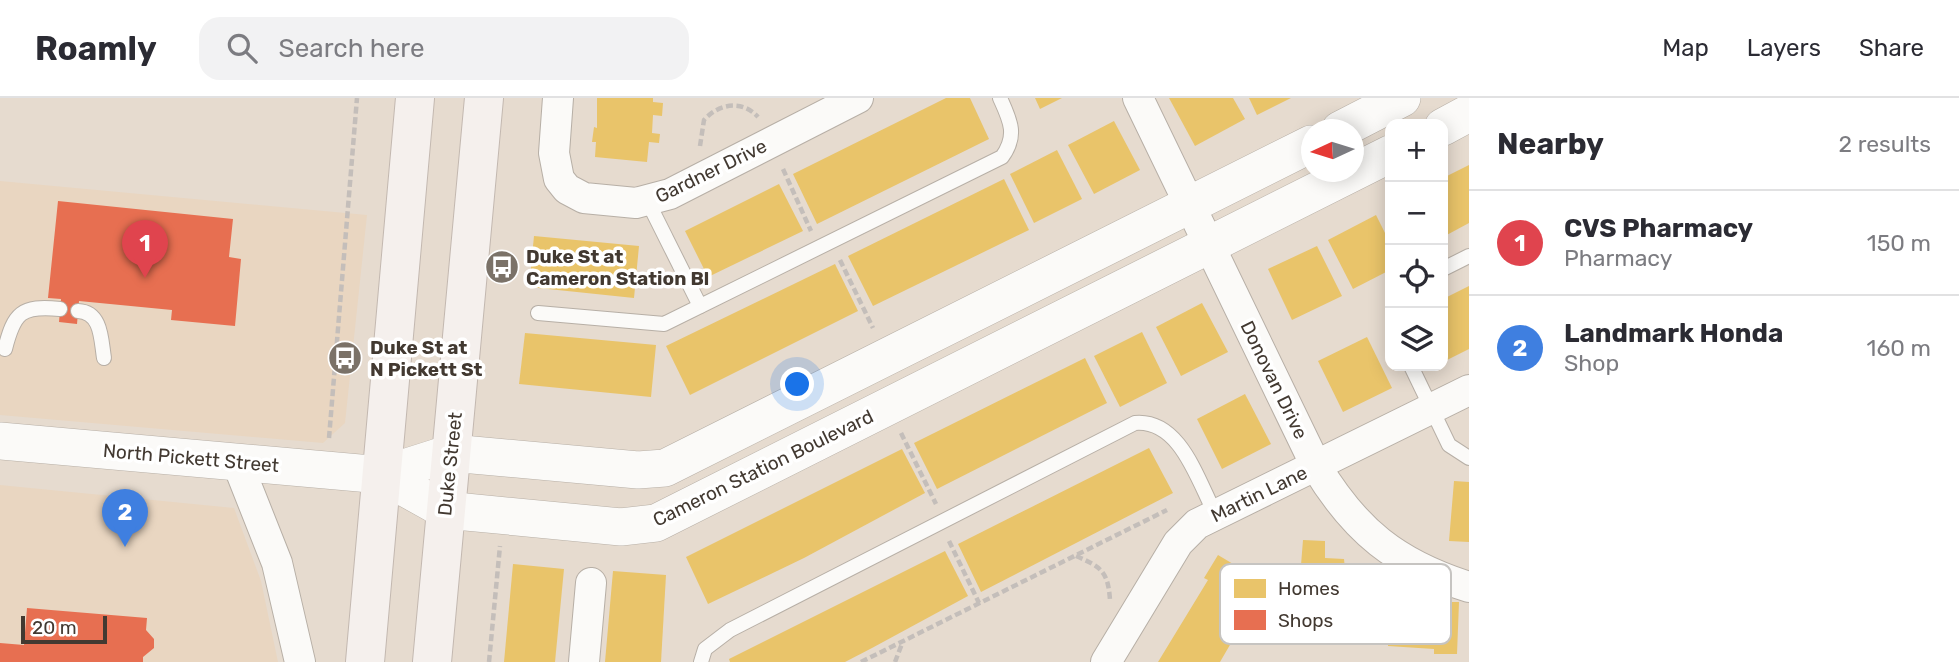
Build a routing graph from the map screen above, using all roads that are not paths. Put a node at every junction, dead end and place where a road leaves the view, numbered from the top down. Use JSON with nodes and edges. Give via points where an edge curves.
{"nodes":[{"id":1,"x":415,"y":98,"type":"edge"},
{"id":2,"x":484,"y":98,"type":"edge"},
{"id":3,"x":558,"y":98,"type":"edge"},
{"id":4,"x":858,"y":98,"type":"edge"},
{"id":5,"x":1000,"y":98,"type":"edge"},
{"id":6,"x":1138,"y":98,"type":"edge"},
{"id":7,"x":1402,"y":98,"type":"edge"},
{"id":8,"x":1469,"y":113,"type":"edge"},
{"id":9,"x":1361,"y":119,"type":"edge"},
{"id":10,"x":1448,"y":124,"type":"edge"},
{"id":11,"x":1301,"y":151,"type":"edge"},
{"id":12,"x":1385,"y":156,"type":"edge"},
{"id":13,"x":648,"y":202,"type":"junction"},
{"id":14,"x":1200,"y":226,"type":"junction"},
{"id":15,"x":1469,"y":256,"type":"edge"},
{"id":16,"x":1448,"y":266,"type":"edge"},
{"id":17,"x":700,"y":306,"type":"junction"},
{"id":18,"x":60,"y":309,"type":"dead end"},
{"id":19,"x":78,"y":311,"type":"dead end"},
{"id":20,"x":538,"y":313,"type":"dead end"},
{"id":21,"x":5,"y":349,"type":"dead end"},
{"id":22,"x":104,"y":358,"type":"dead end"},
{"id":23,"x":1413,"y":371,"type":"edge"},
{"id":24,"x":1469,"y":390,"type":"edge"},
{"id":25,"x":1431,"y":409,"type":"junction"},
{"id":26,"x":0,"y":441,"type":"edge"},
{"id":27,"x":452,"y":453,"type":"junction"},
{"id":28,"x":1469,"y":458,"type":"edge"},
{"id":29,"x":237,"y":462,"type":"junction"},
{"id":30,"x":1316,"y":466,"type":"junction"},
{"id":31,"x":382,"y":475,"type":"junction"},
{"id":32,"x":1209,"y":504,"type":"junction"},
{"id":33,"x":445,"y":510,"type":"junction"},
{"id":34,"x":1411,"y":564,"type":"edge"},
{"id":35,"x":1451,"y":580,"type":"edge"},
{"id":36,"x":591,"y":583,"type":"dead end"},
{"id":37,"x":1469,"y":587,"type":"edge"},
{"id":38,"x":1110,"y":656,"type":"edge"},
{"id":39,"x":300,"y":662,"type":"edge"},
{"id":40,"x":365,"y":662,"type":"edge"},
{"id":41,"x":432,"y":662,"type":"edge"},
{"id":42,"x":584,"y":662,"type":"edge"},
{"id":43,"x":701,"y":662,"type":"edge"}],
"edges":[{"from":1,"to":31,"type":"main road"},
{"from":2,"to":27,"type":"main road","name":"Duke Street"},
{"from":3,"to":13,"type":"street","name":"Gardner Drive","via":[[555,166],[567,189],[584,198]]},
{"from":4,"to":13,"type":"street","name":"Gardner Drive"},
{"from":5,"to":17,"type":"lane","via":[[1013,134],[1002,157]]},
{"from":6,"to":14,"type":"street","name":"Donovan Drive"},
{"from":7,"to":9,"type":"street"},
{"from":8,"to":10,"type":"street"},
{"from":11,"to":14,"type":"street","name":"Cameron Station Boulevard"},
{"from":12,"to":14,"type":"street","name":"Cameron Station Boulevard"},
{"from":13,"to":17,"type":"lane"},
{"from":14,"to":27,"type":"street","name":"Cameron Station Boulevard","via":[[887,357],[665,468],[652,471]]},
{"from":14,"to":30,"type":"street","name":"Donovan Drive"},
{"from":14,"to":33,"type":"street","name":"Cameron Station Boulevard","via":[[888,407],[673,515],[643,526],[621,527]]},
{"from":15,"to":16,"type":"lane"},
{"from":17,"to":20,"type":"lane","via":[[664,324]]},
{"from":18,"to":21,"type":"lane","via":[[22,312],[11,326]]},
{"from":19,"to":22,"type":"lane","via":[[98,323]]},
{"from":23,"to":25,"type":"lane"},
{"from":24,"to":25,"type":"street","name":"Martin Lane"},
{"from":25,"to":28,"type":"lane","via":[[1449,445]]},
{"from":25,"to":30,"type":"street","name":"Martin Lane"},
{"from":26,"to":29,"type":"street","name":"North Pickett Street"},
{"from":27,"to":31,"type":"street","name":"Cameron Station Boulevard"},
{"from":27,"to":33,"type":"main road","name":"Duke Street"},
{"from":29,"to":31,"type":"street","name":"North Pickett Street"},
{"from":29,"to":39,"type":"street","via":[[277,563]]},
{"from":30,"to":32,"type":"street","name":"Martin Lane"},
{"from":30,"to":34,"type":"street","name":"Donovan Drive","via":[[1335,498],[1375,540]]},
{"from":31,"to":33,"type":"street","name":"Cameron Station Boulevard"},
{"from":31,"to":40,"type":"main road"},
{"from":32,"to":38,"type":"street","name":"Martin Lane","via":[[1178,543]]},
{"from":32,"to":43,"type":"lane","via":[[1171,434],[1148,422],[1135,423],[730,630],[705,649]]},
{"from":33,"to":41,"type":"main road","name":"Duke Street"},
{"from":35,"to":37,"type":"street","name":"Donovan Drive"},
{"from":36,"to":42,"type":"street"}]}
